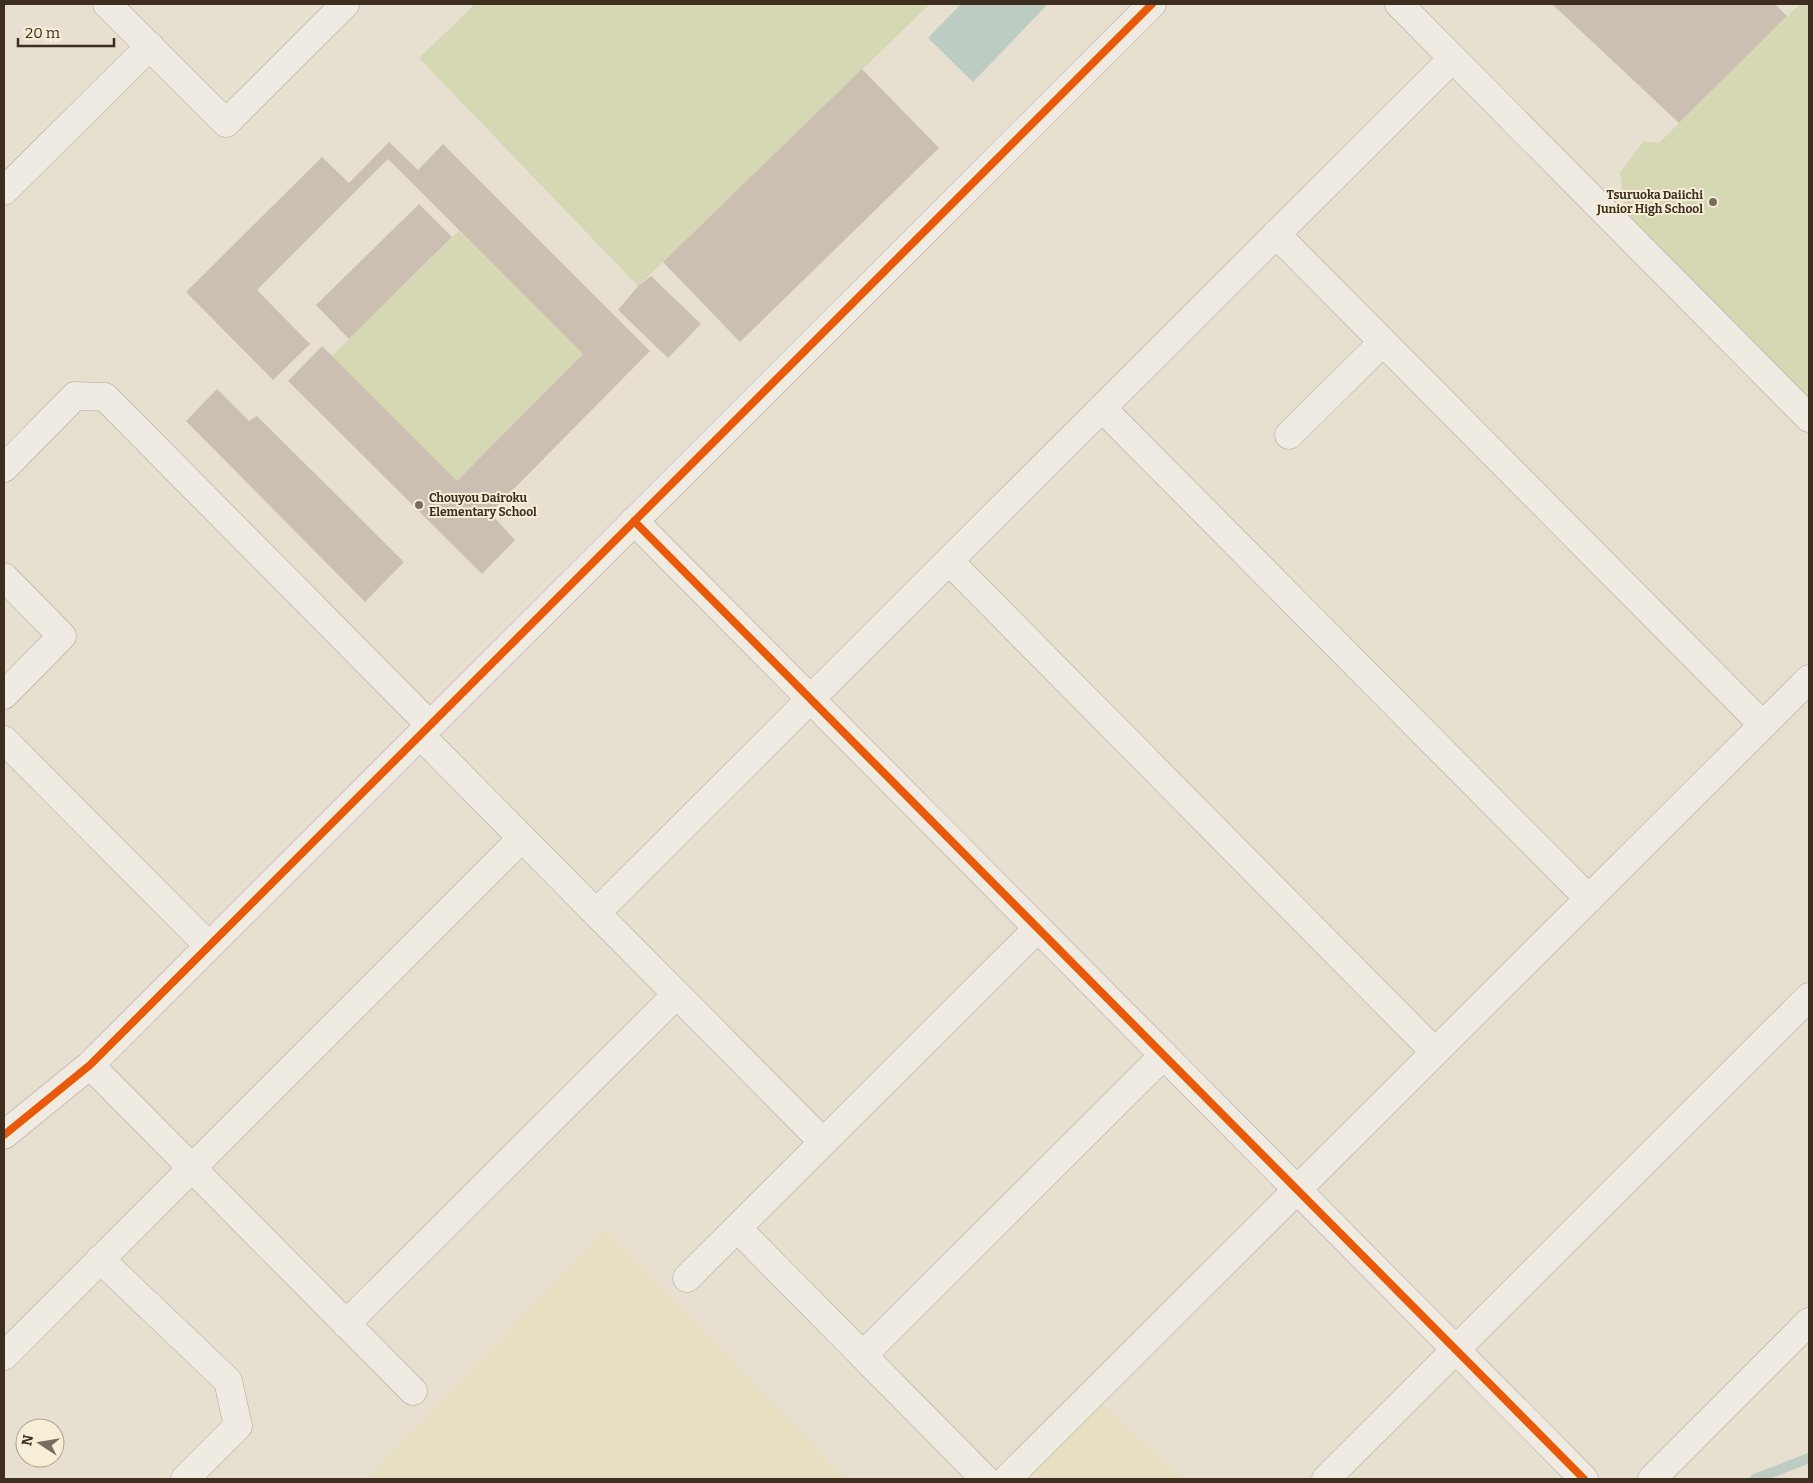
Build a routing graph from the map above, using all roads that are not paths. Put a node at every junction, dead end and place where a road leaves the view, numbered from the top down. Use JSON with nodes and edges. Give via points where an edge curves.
{"nodes":[{"id":1,"x":108,"y":4,"type":"edge"},
{"id":2,"x":345,"y":4,"type":"edge"},
{"id":3,"x":1152,"y":4,"type":"edge"},
{"id":4,"x":1399,"y":4,"type":"edge"},
{"id":5,"x":150,"y":46,"type":"junction"},
{"id":6,"x":1453,"y":58,"type":"junction"},
{"id":7,"x":4,"y":191,"type":"edge"},
{"id":8,"x":1276,"y":234,"type":"junction"},
{"id":9,"x":1382,"y":342,"type":"junction"},
{"id":10,"x":1102,"y":408,"type":"junction"},
{"id":11,"x":1809,"y":418,"type":"edge"},
{"id":12,"x":1289,"y":435,"type":"dead end"},
{"id":13,"x":8,"y":454,"type":"edge"},
{"id":14,"x":634,"y":521,"type":"junction"},
{"id":15,"x":949,"y":561,"type":"junction"},
{"id":16,"x":4,"y":577,"type":"edge"},
{"id":17,"x":1809,"y":679,"type":"edge"},
{"id":18,"x":4,"y":695,"type":"edge"},
{"id":19,"x":811,"y":699,"type":"junction"},
{"id":20,"x":1763,"y":725,"type":"junction"},
{"id":21,"x":425,"y":730,"type":"junction"},
{"id":22,"x":4,"y":740,"type":"edge"},
{"id":23,"x":522,"y":838,"type":"junction"},
{"id":24,"x":1589,"y":899,"type":"junction"},
{"id":25,"x":596,"y":913,"type":"junction"},
{"id":26,"x":1038,"y":928,"type":"junction"},
{"id":27,"x":209,"y":946,"type":"junction"},
{"id":28,"x":676,"y":994,"type":"junction"},
{"id":29,"x":1809,"y":997,"type":"edge"},
{"id":30,"x":1435,"y":1052,"type":"junction"},
{"id":31,"x":1164,"y":1055,"type":"junction"},
{"id":32,"x":90,"y":1065,"type":"junction"},
{"id":33,"x":4,"y":1135,"type":"edge"},
{"id":34,"x":823,"y":1142,"type":"junction"},
{"id":35,"x":192,"y":1168,"type":"junction"},
{"id":36,"x":1297,"y":1190,"type":"junction"},
{"id":37,"x":737,"y":1228,"type":"junction"},
{"id":38,"x":100,"y":1259,"type":"junction"},
{"id":39,"x":687,"y":1278,"type":"dead end"},
{"id":40,"x":1809,"y":1322,"type":"edge"},
{"id":41,"x":346,"y":1324,"type":"junction"},
{"id":42,"x":1456,"y":1350,"type":"junction"},
{"id":43,"x":4,"y":1356,"type":"edge"},
{"id":44,"x":863,"y":1356,"type":"junction"},
{"id":45,"x":413,"y":1391,"type":"dead end"},
{"id":46,"x":185,"y":1479,"type":"edge"},
{"id":47,"x":985,"y":1479,"type":"edge"},
{"id":48,"x":1006,"y":1479,"type":"edge"},
{"id":49,"x":1326,"y":1479,"type":"edge"},
{"id":50,"x":1584,"y":1479,"type":"edge"},
{"id":51,"x":1652,"y":1479,"type":"edge"}],
"edges":[{"from":1,"to":5,"type":"street"},
{"from":2,"to":5,"type":"street","via":[[226,123]]},
{"from":3,"to":14,"type":"street"},
{"from":4,"to":6,"type":"street"},
{"from":5,"to":7,"type":"street"},
{"from":6,"to":8,"type":"street"},
{"from":6,"to":11,"type":"street"},
{"from":8,"to":9,"type":"street"},
{"from":8,"to":10,"type":"street"},
{"from":9,"to":12,"type":"street"},
{"from":9,"to":20,"type":"street"},
{"from":10,"to":15,"type":"street"},
{"from":10,"to":24,"type":"street"},
{"from":13,"to":21,"type":"street","via":[[76,396],[105,397]]},
{"from":14,"to":19,"type":"street"},
{"from":14,"to":21,"type":"street"},
{"from":15,"to":19,"type":"street"},
{"from":15,"to":30,"type":"street"},
{"from":16,"to":18,"type":"street","via":[[62,636]]},
{"from":17,"to":20,"type":"street"},
{"from":19,"to":25,"type":"street"},
{"from":19,"to":26,"type":"street"},
{"from":20,"to":24,"type":"street"},
{"from":21,"to":23,"type":"street"},
{"from":21,"to":27,"type":"street"},
{"from":22,"to":27,"type":"street"},
{"from":23,"to":25,"type":"street"},
{"from":23,"to":35,"type":"street"},
{"from":24,"to":30,"type":"street"},
{"from":25,"to":28,"type":"street"},
{"from":26,"to":31,"type":"street"},
{"from":26,"to":34,"type":"street"},
{"from":27,"to":32,"type":"street"},
{"from":28,"to":34,"type":"street"},
{"from":28,"to":41,"type":"street"},
{"from":29,"to":42,"type":"street"},
{"from":30,"to":36,"type":"street"},
{"from":31,"to":36,"type":"street"},
{"from":31,"to":44,"type":"street"},
{"from":32,"to":33,"type":"street"},
{"from":32,"to":35,"type":"street"},
{"from":34,"to":37,"type":"street"},
{"from":35,"to":38,"type":"street"},
{"from":35,"to":41,"type":"street"},
{"from":36,"to":42,"type":"street"},
{"from":36,"to":48,"type":"street"},
{"from":37,"to":39,"type":"street"},
{"from":37,"to":44,"type":"street"},
{"from":38,"to":43,"type":"street"},
{"from":38,"to":46,"type":"street","via":[[228,1381],[238,1426]]},
{"from":40,"to":51,"type":"street"},
{"from":41,"to":45,"type":"street"},
{"from":42,"to":49,"type":"street"},
{"from":42,"to":50,"type":"street"},
{"from":44,"to":47,"type":"street"}]}
